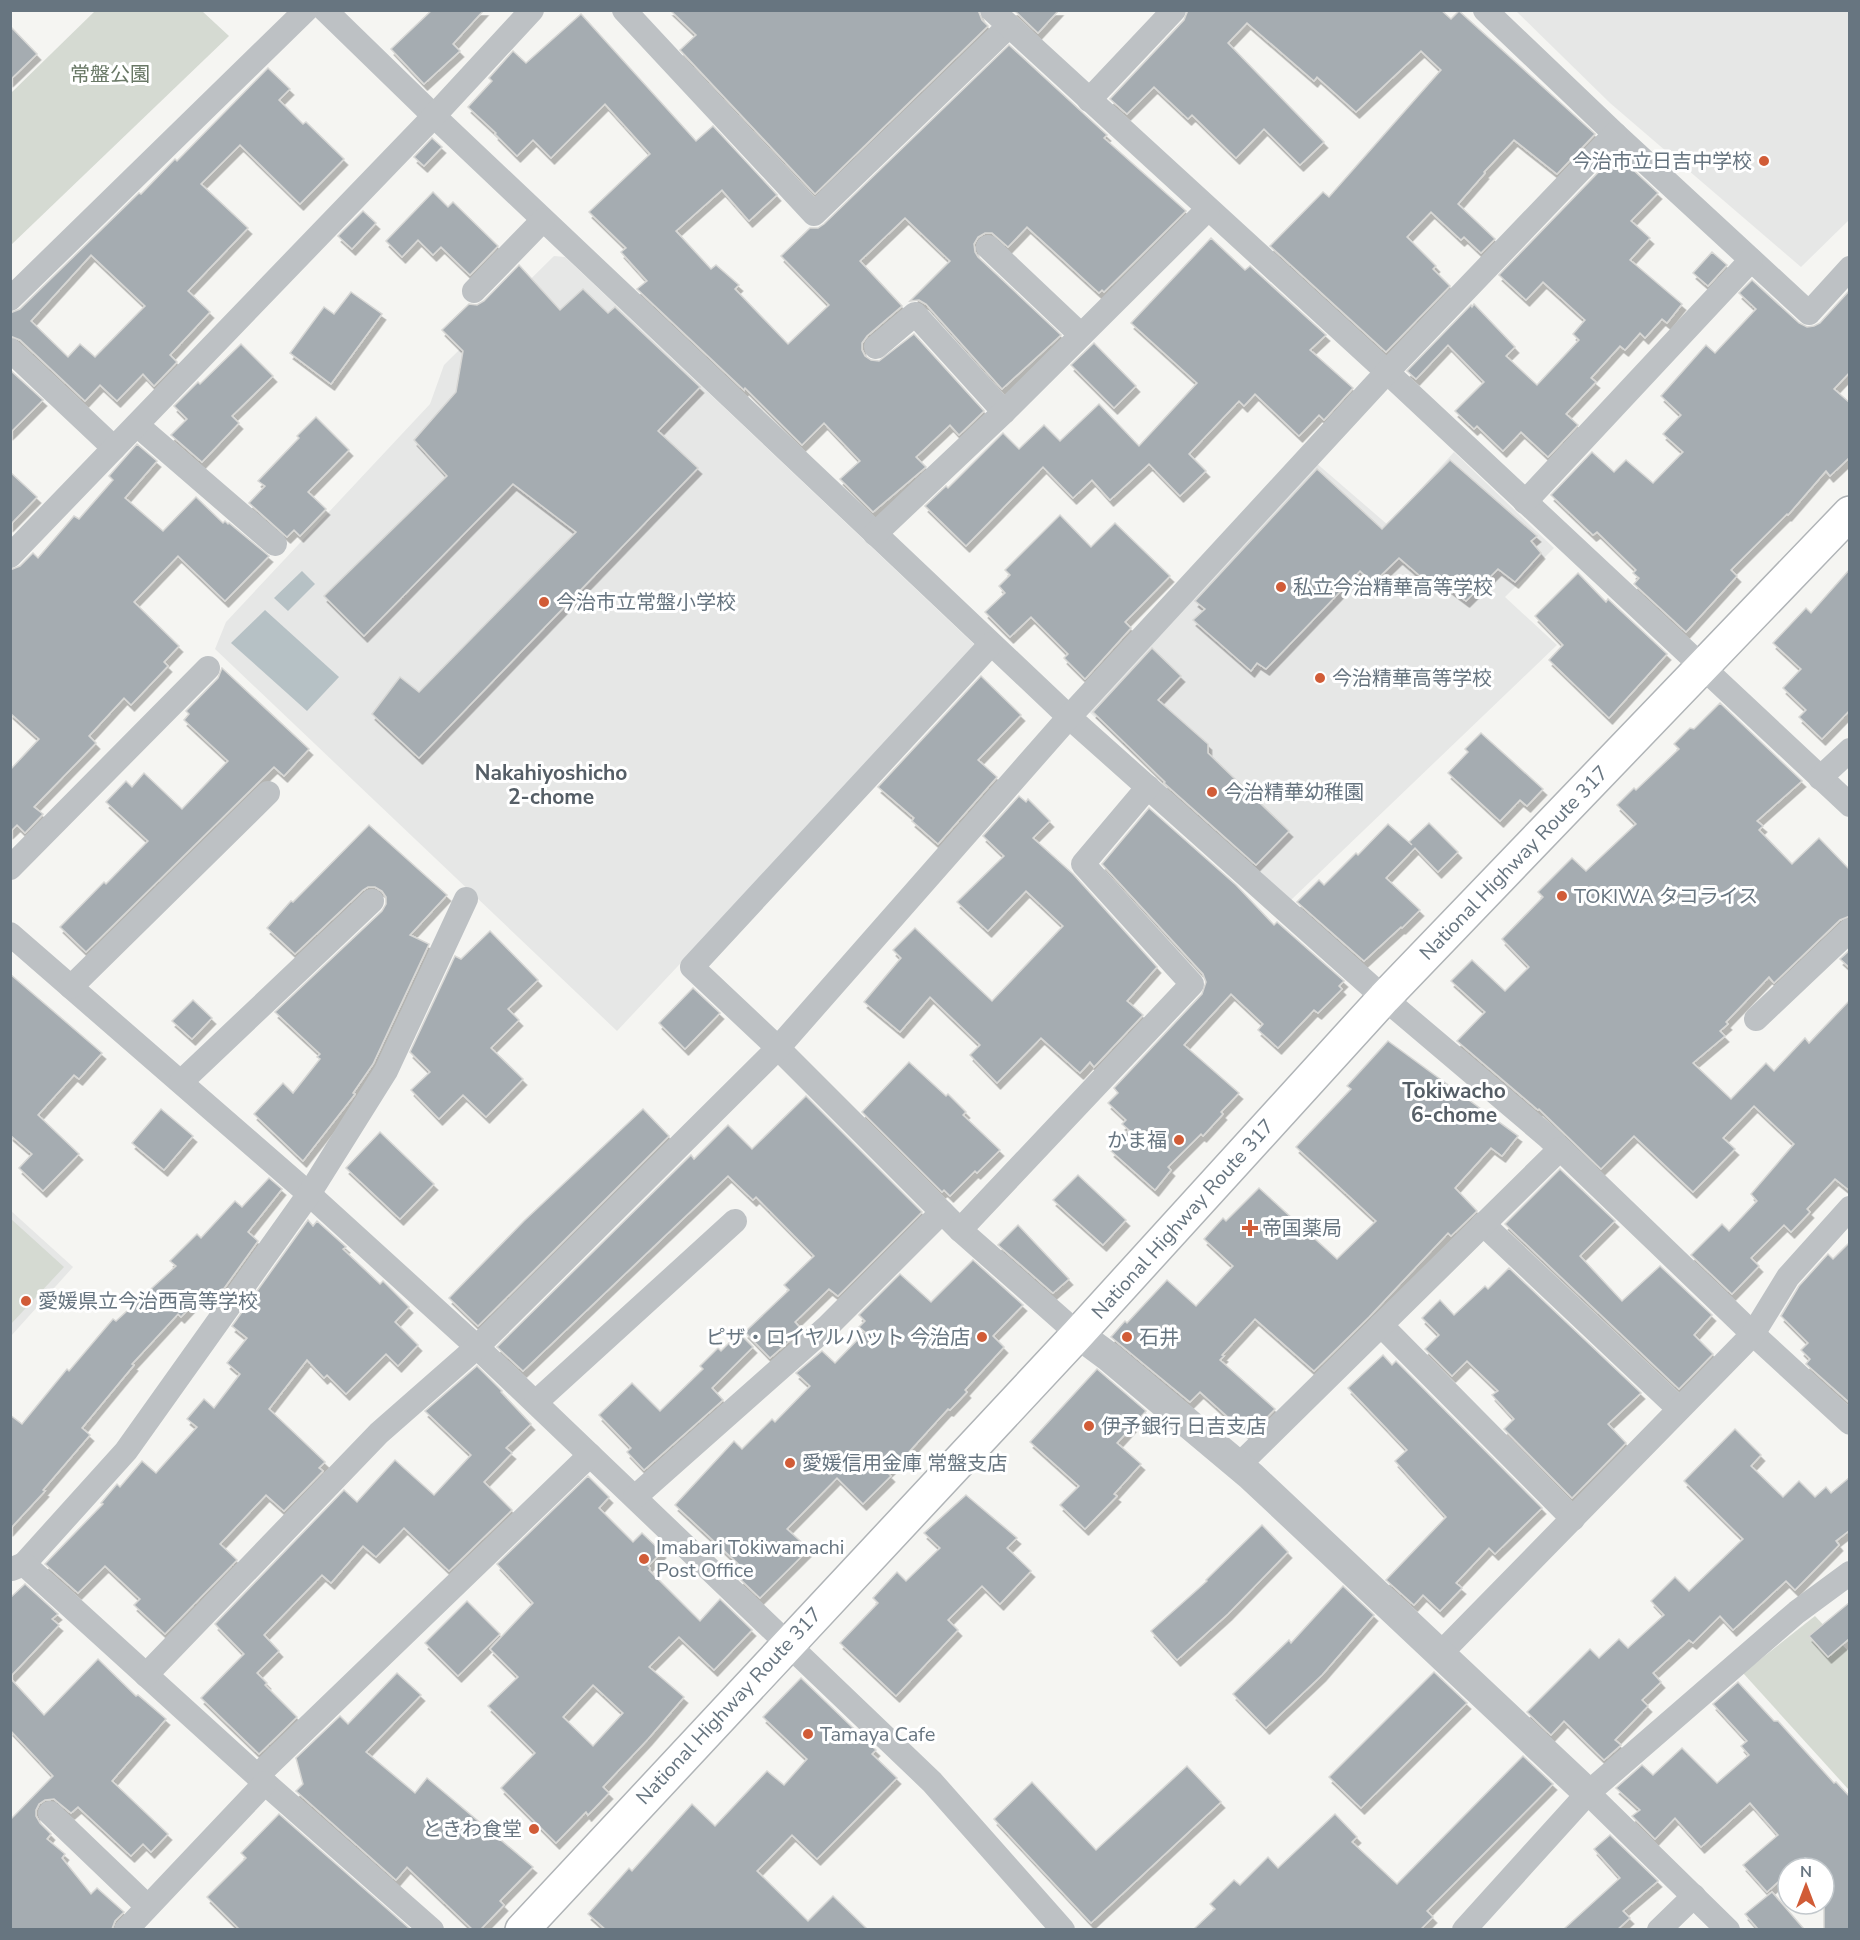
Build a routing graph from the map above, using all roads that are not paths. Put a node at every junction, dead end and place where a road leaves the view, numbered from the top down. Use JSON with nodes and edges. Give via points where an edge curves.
{"nodes":[{"id":1,"x":306,"y":10,"type":"edge"},
{"id":2,"x":325,"y":10,"type":"edge"},
{"id":3,"x":532,"y":10,"type":"edge"},
{"id":4,"x":624,"y":10,"type":"edge"},
{"id":5,"x":1174,"y":10,"type":"edge"},
{"id":6,"x":1485,"y":10,"type":"edge"},
{"id":7,"x":1000,"y":18,"type":"edge"},
{"id":8,"x":1089,"y":100,"type":"junction"},
{"id":9,"x":434,"y":116,"type":"junction"},
{"id":10,"x":1615,"y":134,"type":"junction"},
{"id":11,"x":1208,"y":209,"type":"junction"},
{"id":12,"x":543,"y":220,"type":"junction"},
{"id":13,"x":988,"y":248,"type":"dead end"},
{"id":14,"x":1751,"y":260,"type":"junction"},
{"id":15,"x":1850,"y":268,"type":"edge"},
{"id":16,"x":474,"y":291,"type":"dead end"},
{"id":17,"x":10,"y":299,"type":"edge"},
{"id":18,"x":1081,"y":335,"type":"junction"},
{"id":19,"x":876,"y":347,"type":"dead end"},
{"id":20,"x":10,"y":350,"type":"edge"},
{"id":21,"x":1387,"y":372,"type":"junction"},
{"id":22,"x":1004,"y":412,"type":"junction"},
{"id":23,"x":137,"y":425,"type":"junction"},
{"id":24,"x":114,"y":448,"type":"junction"},
{"id":25,"x":1524,"y":502,"type":"junction"},
{"id":26,"x":1850,"y":513,"type":"edge"},
{"id":27,"x":875,"y":534,"type":"junction"},
{"id":28,"x":275,"y":544,"type":"dead end"},
{"id":29,"x":10,"y":556,"type":"edge"},
{"id":30,"x":991,"y":644,"type":"junction"},
{"id":31,"x":208,"y":668,"type":"dead end"},
{"id":32,"x":1702,"y":668,"type":"junction"},
{"id":33,"x":1069,"y":717,"type":"junction"},
{"id":34,"x":1850,"y":750,"type":"edge"},
{"id":35,"x":1820,"y":778,"type":"junction"},
{"id":36,"x":1148,"y":788,"type":"junction"},
{"id":37,"x":268,"y":793,"type":"dead end"},
{"id":38,"x":1850,"y":805,"type":"edge"},
{"id":39,"x":10,"y":868,"type":"edge"},
{"id":40,"x":466,"y":899,"type":"dead end"},
{"id":41,"x":372,"y":901,"type":"dead end"},
{"id":42,"x":1850,"y":930,"type":"edge"},
{"id":43,"x":10,"y":934,"type":"edge"},
{"id":44,"x":71,"y":987,"type":"junction"},
{"id":45,"x":1384,"y":998,"type":"junction"},
{"id":46,"x":1756,"y":1019,"type":"dead end"},
{"id":47,"x":778,"y":1048,"type":"junction"},
{"id":48,"x":181,"y":1082,"type":"junction"},
{"id":49,"x":1560,"y":1149,"type":"junction"},
{"id":50,"x":309,"y":1194,"type":"junction"},
{"id":51,"x":1850,"y":1208,"type":"edge"},
{"id":52,"x":942,"y":1212,"type":"junction"},
{"id":53,"x":735,"y":1221,"type":"dead end"},
{"id":54,"x":1483,"y":1224,"type":"junction"},
{"id":55,"x":960,"y":1230,"type":"junction"},
{"id":56,"x":1381,"y":1325,"type":"junction"},
{"id":57,"x":1078,"y":1334,"type":"junction"},
{"id":58,"x":1753,"y":1334,"type":"junction"},
{"id":59,"x":477,"y":1347,"type":"junction"},
{"id":60,"x":536,"y":1402,"type":"junction"},
{"id":61,"x":1679,"y":1409,"type":"junction"},
{"id":62,"x":1849,"y":1422,"type":"edge"},
{"id":63,"x":590,"y":1455,"type":"junction"},
{"id":64,"x":1238,"y":1466,"type":"junction"},
{"id":65,"x":635,"y":1497,"type":"junction"},
{"id":66,"x":1573,"y":1519,"type":"junction"},
{"id":67,"x":17,"y":1566,"type":"edge"},
{"id":68,"x":1850,"y":1573,"type":"edge"},
{"id":69,"x":788,"y":1642,"type":"junction"},
{"id":70,"x":1440,"y":1654,"type":"junction"},
{"id":71,"x":146,"y":1675,"type":"junction"},
{"id":72,"x":261,"y":1780,"type":"junction"},
{"id":73,"x":1588,"y":1793,"type":"junction"},
{"id":74,"x":50,"y":1813,"type":"dead end"},
{"id":75,"x":1694,"y":1896,"type":"junction"},
{"id":76,"x":147,"y":1906,"type":"junction"},
{"id":77,"x":126,"y":1929,"type":"edge"},
{"id":78,"x":432,"y":1929,"type":"edge"},
{"id":79,"x":522,"y":1929,"type":"edge"},
{"id":80,"x":1063,"y":1929,"type":"edge"},
{"id":81,"x":1464,"y":1929,"type":"edge"},
{"id":82,"x":1659,"y":1929,"type":"edge"},
{"id":83,"x":1728,"y":1929,"type":"edge"}],
"edges":[{"from":1,"to":17,"type":"street"},
{"from":2,"to":9,"type":"street"},
{"from":3,"to":9,"type":"street"},
{"from":4,"to":7,"type":"street","via":[[814,213]]},
{"from":5,"to":8,"type":"street"},
{"from":6,"to":10,"type":"street"},
{"from":7,"to":8,"type":"street"},
{"from":8,"to":11,"type":"street"},
{"from":9,"to":12,"type":"street"},
{"from":9,"to":23,"type":"street"},
{"from":10,"to":14,"type":"street"},
{"from":10,"to":21,"type":"street"},
{"from":11,"to":18,"type":"street"},
{"from":11,"to":21,"type":"street"},
{"from":12,"to":16,"type":"street"},
{"from":12,"to":27,"type":"street"},
{"from":13,"to":18,"type":"street"},
{"from":14,"to":15,"type":"street","via":[[1809,313]]},
{"from":14,"to":25,"type":"street"},
{"from":18,"to":22,"type":"street"},
{"from":19,"to":22,"type":"street","via":[[915,314]]},
{"from":20,"to":24,"type":"street"},
{"from":21,"to":25,"type":"street"},
{"from":21,"to":33,"type":"street"},
{"from":22,"to":27,"type":"street"},
{"from":23,"to":24,"type":"street"},
{"from":23,"to":28,"type":"street"},
{"from":24,"to":29,"type":"street"},
{"from":25,"to":32,"type":"street"},
{"from":26,"to":32,"type":"highway","name":"National Highway Route 317"},
{"from":27,"to":30,"type":"street"},
{"from":30,"to":33,"type":"street"},
{"from":30,"to":47,"type":"street","via":[[692,967]]},
{"from":31,"to":39,"type":"street"},
{"from":32,"to":35,"type":"street"},
{"from":32,"to":45,"type":"highway","name":"National Highway Route 317"},
{"from":33,"to":36,"type":"street"},
{"from":33,"to":47,"type":"street"},
{"from":34,"to":35,"type":"street"},
{"from":35,"to":38,"type":"street"},
{"from":36,"to":45,"type":"street"},
{"from":36,"to":55,"type":"street","via":[[1083,864],[1192,984]]},
{"from":37,"to":44,"type":"street"},
{"from":40,"to":50,"type":"street","via":[[386,1071]]},
{"from":41,"to":48,"type":"street"},
{"from":42,"to":46,"type":"street"},
{"from":43,"to":44,"type":"street"},
{"from":44,"to":48,"type":"street"},
{"from":45,"to":49,"type":"street"},
{"from":45,"to":57,"type":"highway","name":"National Highway Route 317"},
{"from":47,"to":52,"type":"street"},
{"from":47,"to":59,"type":"street"},
{"from":48,"to":50,"type":"street"},
{"from":49,"to":54,"type":"street"},
{"from":49,"to":58,"type":"street"},
{"from":50,"to":59,"type":"street"},
{"from":50,"to":67,"type":"street","via":[[126,1451]]},
{"from":51,"to":58,"type":"street","via":[[1788,1277]]},
{"from":52,"to":55,"type":"street"},
{"from":52,"to":65,"type":"street","via":[[827,1327]]},
{"from":53,"to":60,"type":"street"},
{"from":54,"to":56,"type":"street"},
{"from":54,"to":61,"type":"street"},
{"from":55,"to":57,"type":"street"},
{"from":56,"to":64,"type":"street"},
{"from":56,"to":66,"type":"street"},
{"from":57,"to":64,"type":"street"},
{"from":57,"to":69,"type":"highway","name":"National Highway Route 317"},
{"from":58,"to":61,"type":"street"},
{"from":58,"to":62,"type":"street"},
{"from":59,"to":60,"type":"street"},
{"from":59,"to":71,"type":"street","via":[[379,1433]]},
{"from":60,"to":63,"type":"street"},
{"from":61,"to":66,"type":"street"},
{"from":63,"to":65,"type":"street"},
{"from":63,"to":72,"type":"street"},
{"from":64,"to":70,"type":"street"},
{"from":65,"to":69,"type":"street"},
{"from":66,"to":70,"type":"street"},
{"from":67,"to":71,"type":"street"},
{"from":68,"to":73,"type":"street","via":[[1797,1612]]},
{"from":69,"to":79,"type":"highway","name":"National Highway Route 317"},
{"from":69,"to":80,"type":"street","via":[[932,1782]]},
{"from":70,"to":73,"type":"street"},
{"from":71,"to":72,"type":"street"},
{"from":72,"to":76,"type":"street"},
{"from":72,"to":78,"type":"street"},
{"from":73,"to":75,"type":"street"},
{"from":73,"to":81,"type":"street"},
{"from":74,"to":76,"type":"street"},
{"from":75,"to":82,"type":"street"},
{"from":75,"to":83,"type":"street"},
{"from":76,"to":77,"type":"street"}]}
